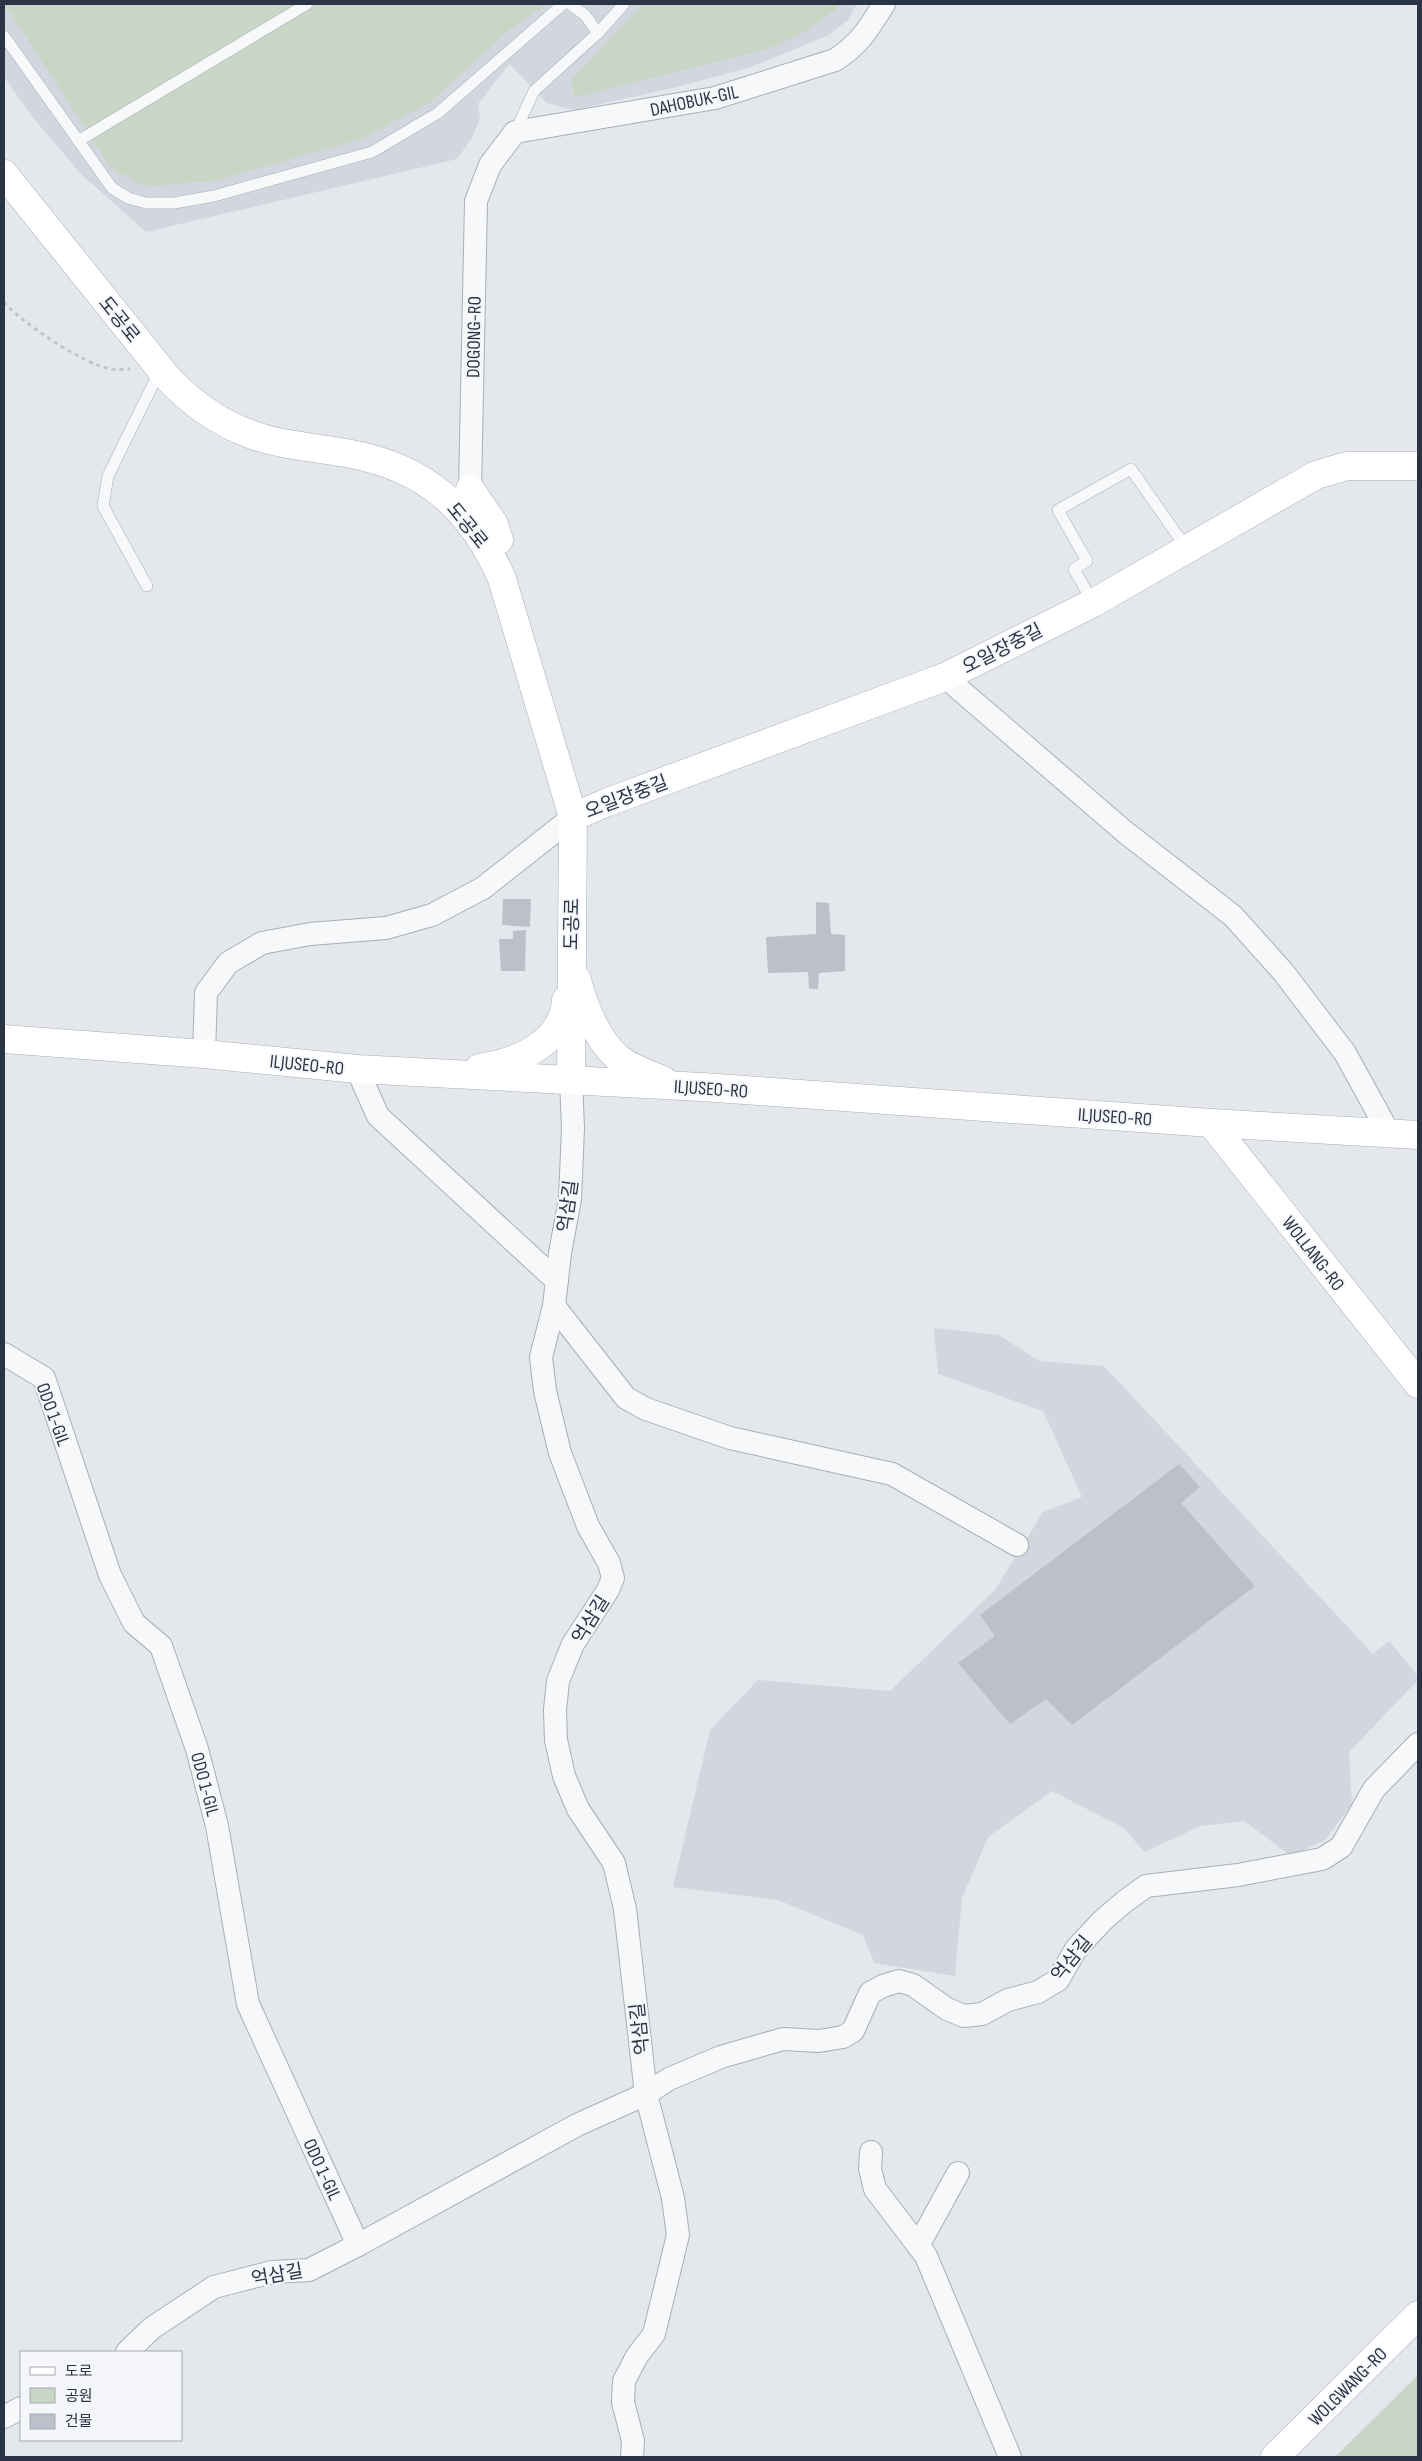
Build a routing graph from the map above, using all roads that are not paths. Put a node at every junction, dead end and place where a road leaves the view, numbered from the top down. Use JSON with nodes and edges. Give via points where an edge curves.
{"nodes":[{"id":1,"x":307,"y":4,"type":"edge"},
{"id":2,"x":563,"y":4,"type":"edge"},
{"id":3,"x":570,"y":4,"type":"edge"},
{"id":4,"x":624,"y":4,"type":"edge"},
{"id":5,"x":884,"y":4,"type":"edge"},
{"id":6,"x":598,"y":33,"type":"junction"},
{"id":7,"x":4,"y":36,"type":"edge"},
{"id":8,"x":516,"y":132,"type":"junction"},
{"id":9,"x":78,"y":141,"type":"junction"},
{"id":10,"x":4,"y":174,"type":"edge"},
{"id":11,"x":160,"y":368,"type":"junction"},
{"id":12,"x":1418,"y":466,"type":"edge"},
{"id":13,"x":465,"y":499,"type":"junction"},
{"id":14,"x":1187,"y":549,"type":"junction"},
{"id":15,"x":147,"y":586,"type":"dead end"},
{"id":16,"x":1093,"y":603,"type":"junction"},
{"id":17,"x":945,"y":677,"type":"junction"},
{"id":18,"x":573,"y":817,"type":"junction"},
{"id":19,"x":570,"y":952,"type":"junction"},
{"id":20,"x":4,"y":1039,"type":"edge"},
{"id":21,"x":204,"y":1054,"type":"junction"},
{"id":22,"x":357,"y":1069,"type":"junction"},
{"id":23,"x":436,"y":1074,"type":"junction"},
{"id":24,"x":571,"y":1080,"type":"junction"},
{"id":25,"x":702,"y":1087,"type":"junction"},
{"id":26,"x":1211,"y":1123,"type":"junction"},
{"id":27,"x":1389,"y":1133,"type":"junction"},
{"id":28,"x":1418,"y":1135,"type":"edge"},
{"id":29,"x":557,"y":1281,"type":"junction"},
{"id":30,"x":554,"y":1306,"type":"junction"},
{"id":31,"x":4,"y":1354,"type":"edge"},
{"id":32,"x":1418,"y":1384,"type":"edge"},
{"id":33,"x":1016,"y":1544,"type":"dead end"},
{"id":34,"x":1418,"y":1744,"type":"edge"},
{"id":35,"x":646,"y":2094,"type":"junction"},
{"id":36,"x":871,"y":2152,"type":"dead end"},
{"id":37,"x":958,"y":2173,"type":"dead end"},
{"id":38,"x":358,"y":2245,"type":"junction"},
{"id":39,"x":918,"y":2246,"type":"junction"},
{"id":40,"x":1418,"y":2315,"type":"edge"},
{"id":41,"x":128,"y":2351,"type":"edge"},
{"id":42,"x":20,"y":2409,"type":"edge"},
{"id":43,"x":4,"y":2417,"type":"edge"},
{"id":44,"x":632,"y":2457,"type":"edge"},
{"id":45,"x":1010,"y":2457,"type":"edge"},
{"id":46,"x":1275,"y":2457,"type":"edge"}],
"edges":[{"from":1,"to":9,"type":"lane"},
{"from":2,"to":9,"type":"lane","via":[[438,113],[372,152],[332,164],[214,196],[174,203],[146,203],[128,198],[112,188]]},
{"from":3,"to":6,"type":"lane","via":[[585,15]]},
{"from":4,"to":6,"type":"lane"},
{"from":5,"to":8,"type":"street","name":"DAHOBUK-GIL","via":[[853,49],[835,60],[715,98]]},
{"from":6,"to":8,"type":"lane","via":[[534,90]]},
{"from":7,"to":9,"type":"lane"},
{"from":8,"to":13,"type":"street","name":"DOGONG-RO","via":[[490,166],[476,201]]},
{"from":10,"to":11,"type":"main road","name":"도공로"},
{"from":11,"to":13,"type":"main road","name":"도공로","via":[[181,392],[230,425],[250,434],[358,455],[395,466]]},
{"from":11,"to":15,"type":"lane","via":[[108,476],[103,506]]},
{"from":12,"to":14,"type":"main road","name":"오일장중길","via":[[1347,466],[1316,475]]},
{"from":13,"to":18,"type":"main road","name":"도공로","via":[[493,559],[521,639]]},
{"from":14,"to":16,"type":"main road","name":"오일장중길"},
{"from":14,"to":16,"type":"lane","via":[[1131,469],[1058,510],[1087,561],[1074,568]]},
{"from":16,"to":17,"type":"main road","name":"오일장중길"},
{"from":17,"to":18,"type":"main road","name":"오일장중길"},
{"from":17,"to":27,"type":"street","via":[[1125,832],[1233,916],[1284,973],[1345,1053]]},
{"from":18,"to":19,"type":"main road","name":"도공로"},
{"from":18,"to":21,"type":"street","via":[[483,888],[432,915],[386,928],[310,934],[262,943],[228,963],[206,992]]},
{"from":19,"to":23,"type":"main road","via":[[566,1005],[545,1043],[522,1057]]},
{"from":19,"to":24,"type":"main road","name":"도공로"},
{"from":19,"to":25,"type":"main road","via":[[584,1004],[601,1036],[618,1058],[666,1082]]},
{"from":20,"to":21,"type":"main road","name":"ILJUSEO-RO"},
{"from":21,"to":22,"type":"main road","name":"ILJUSEO-RO"},
{"from":22,"to":23,"type":"main road","name":"ILJUSEO-RO"},
{"from":22,"to":29,"type":"street","via":[[378,1116]]},
{"from":23,"to":24,"type":"main road","name":"ILJUSEO-RO"},
{"from":24,"to":25,"type":"main road","name":"ILJUSEO-RO"},
{"from":24,"to":29,"type":"street","name":"억삼길","via":[[574,1128],[570,1199]]},
{"from":25,"to":26,"type":"main road","name":"ILJUSEO-RO"},
{"from":26,"to":27,"type":"main road","name":"ILJUSEO-RO"},
{"from":26,"to":32,"type":"main road","name":"WOLLANG-RO"},
{"from":27,"to":28,"type":"main road","name":"ILJUSEO-RO"},
{"from":29,"to":30,"type":"street","name":"억삼길"},
{"from":30,"to":33,"type":"street","via":[[626,1398],[646,1409],[730,1438],[892,1474]]},
{"from":30,"to":35,"type":"street","name":"억삼길","via":[[541,1357],[545,1391],[560,1452],[588,1526],[613,1578],[574,1644],[558,1681],[556,1740],[564,1776],[578,1809],[614,1863],[620,1883],[626,1909]]},
{"from":31,"to":38,"type":"street","name":"ODO 1-GIL","via":[[44,1378],[110,1575],[134,1623],[161,1646],[198,1749],[217,1826],[248,2004]]},
{"from":34,"to":35,"type":"street","name":"억삼길","via":[[1374,1789],[1340,1847],[1322,1860],[1238,1875],[1146,1886],[1102,1921],[1076,1949],[1058,1980],[1038,1992],[1008,2000],[982,2014],[964,2016],[947,2009],[913,1985],[899,1981],[870,1993],[854,2031],[843,2037],[819,2041],[783,2039],[721,2057]]},
{"from":35,"to":38,"type":"street","name":"억삼길","via":[[577,2125]]},
{"from":35,"to":44,"type":"street","name":"억삼길","via":[[673,2198],[678,2234],[654,2334],[636,2356],[624,2380],[623,2402],[633,2441]]},
{"from":36,"to":39,"type":"street","via":[[870,2169],[875,2189]]},
{"from":37,"to":39,"type":"street"},
{"from":38,"to":41,"type":"street","name":"억삼길","via":[[308,2270],[272,2272],[214,2287],[152,2328]]},
{"from":39,"to":45,"type":"street","via":[[926,2256]]},
{"from":40,"to":46,"type":"main road","name":"WOLGWANG-RO"},
{"from":42,"to":43,"type":"street"}]}
